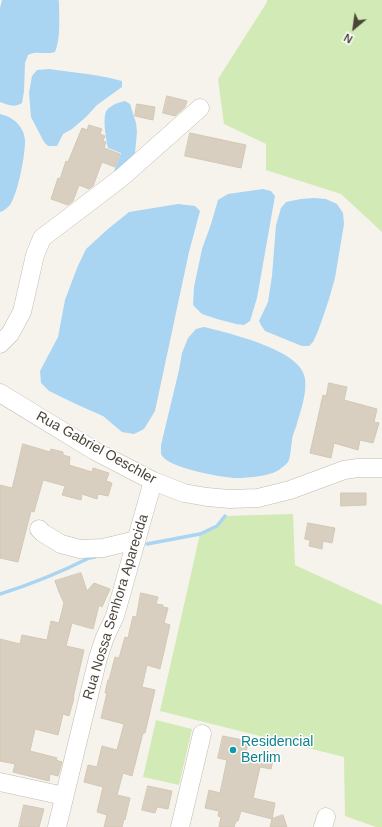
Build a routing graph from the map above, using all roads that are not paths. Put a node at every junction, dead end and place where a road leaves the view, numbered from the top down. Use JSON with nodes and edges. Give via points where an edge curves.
{"nodes":[{"id":1,"x":200,"y":108,"type":"dead end"},
{"id":2,"x":0,"y":344,"type":"edge"},
{"id":3,"x":0,"y":393,"type":"edge"},
{"id":4,"x":382,"y":468,"type":"edge"},
{"id":5,"x":153,"y":481,"type":"junction"},
{"id":6,"x":39,"y":529,"type":"dead end"},
{"id":7,"x":136,"y":540,"type":"junction"},
{"id":8,"x":202,"y":734,"type":"dead end"},
{"id":9,"x":0,"y":782,"type":"edge"},
{"id":10,"x":64,"y":796,"type":"junction"},
{"id":11,"x":57,"y":827,"type":"edge"},
{"id":12,"x":180,"y":827,"type":"edge"}],
"edges":[{"from":1,"to":2,"type":"street","via":[[121,178],[42,238],[35,255],[22,312],[10,334]]},
{"from":3,"to":5,"type":"street","name":"Rua Gabriel Oeschler","via":[[95,451]]},
{"from":4,"to":5,"type":"street","name":"Rua Gabriel Oeschler","via":[[344,470],[290,490],[258,498],[207,497],[184,493]]},
{"from":5,"to":7,"type":"street","name":"Rua Nossa Senhora Aparecida"},
{"from":6,"to":7,"type":"street","via":[[61,544],[80,549],[103,548]]},
{"from":7,"to":10,"type":"street","name":"Rua Nossa Senhora Aparecida","via":[[116,616],[98,658]]},
{"from":8,"to":12,"type":"street"},
{"from":9,"to":10,"type":"street"},
{"from":10,"to":11,"type":"street","name":"Rua Nossa Senhora Aparecida"}]}
